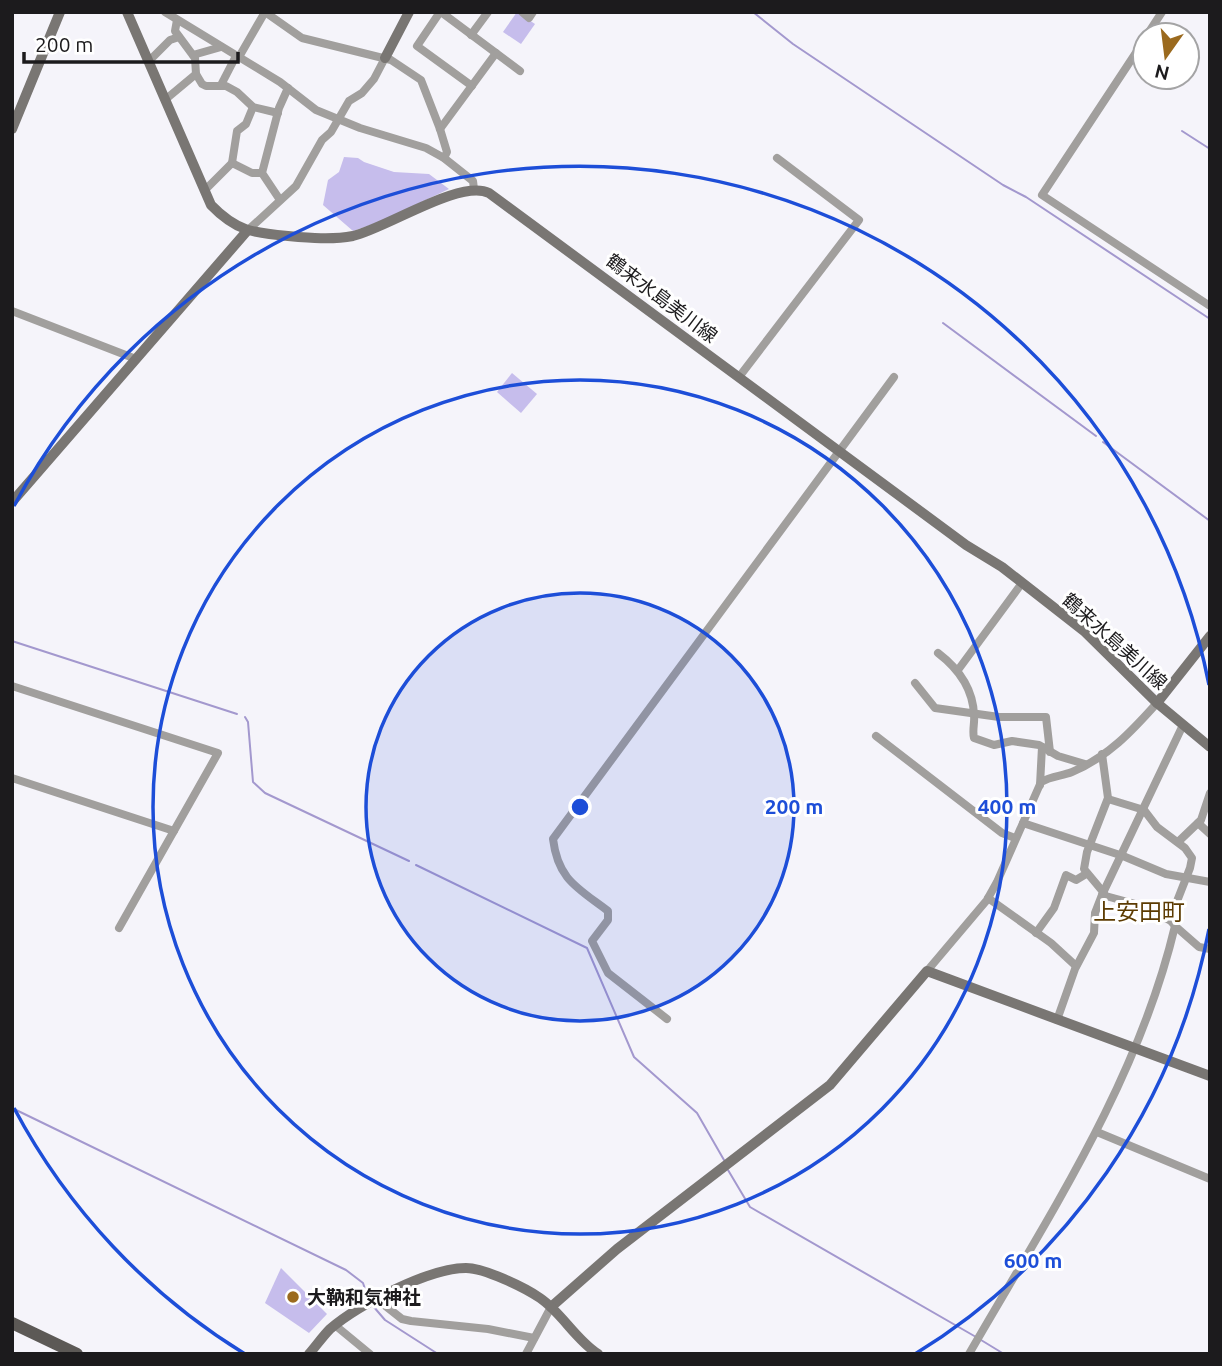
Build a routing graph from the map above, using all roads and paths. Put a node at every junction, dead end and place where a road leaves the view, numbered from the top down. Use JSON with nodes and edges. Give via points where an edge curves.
{"nodes":[{"id":1,"x":60,"y":12,"type":"edge"},
{"id":2,"x":127,"y":12,"type":"edge"},
{"id":3,"x":165,"y":12,"type":"edge"},
{"id":4,"x":265,"y":12,"type":"edge"},
{"id":5,"x":409,"y":12,"type":"edge"},
{"id":6,"x":441,"y":12,"type":"edge"},
{"id":7,"x":488,"y":12,"type":"edge"},
{"id":8,"x":522,"y":12,"type":"edge"},
{"id":9,"x":533,"y":12,"type":"edge"},
{"id":10,"x":177,"y":20,"type":"junction"},
{"id":11,"x":190,"y":27,"type":"junction"},
{"id":12,"x":471,"y":34,"type":"junction"},
{"id":13,"x":180,"y":38,"type":"junction"},
{"id":14,"x":222,"y":47,"type":"junction"},
{"id":15,"x":496,"y":53,"type":"junction"},
{"id":16,"x":193,"y":55,"type":"junction"},
{"id":17,"x":237,"y":57,"type":"junction"},
{"id":18,"x":385,"y":58,"type":"junction"},
{"id":19,"x":1131,"y":60,"type":"edge"},
{"id":20,"x":149,"y":61,"type":"junction"},
{"id":21,"x":520,"y":71,"type":"dead end"},
{"id":22,"x":196,"y":74,"type":"junction"},
{"id":23,"x":221,"y":85,"type":"junction"},
{"id":24,"x":472,"y":86,"type":"junction"},
{"id":25,"x":288,"y":88,"type":"junction"},
{"id":26,"x":166,"y":99,"type":"junction"},
{"id":27,"x":253,"y":107,"type":"junction"},
{"id":28,"x":278,"y":113,"type":"junction"},
{"id":29,"x":338,"y":119,"type":"junction"},
{"id":30,"x":12,"y":129,"type":"edge"},
{"id":31,"x":440,"y":129,"type":"junction"},
{"id":32,"x":444,"y":158,"type":"junction"},
{"id":33,"x":777,"y":158,"type":"dead end"},
{"id":34,"x":232,"y":163,"type":"junction"},
{"id":35,"x":262,"y":173,"type":"junction"},
{"id":36,"x":474,"y":189,"type":"junction"},
{"id":37,"x":205,"y":190,"type":"junction"},
{"id":38,"x":280,"y":200,"type":"junction"},
{"id":39,"x":247,"y":231,"type":"junction"},
{"id":40,"x":1210,"y":306,"type":"edge"},
{"id":41,"x":12,"y":311,"type":"edge"},
{"id":42,"x":136,"y":359,"type":"junction"},
{"id":43,"x":739,"y":377,"type":"junction"},
{"id":44,"x":894,"y":377,"type":"dead end"},
{"id":45,"x":839,"y":451,"type":"junction"},
{"id":46,"x":12,"y":502,"type":"edge"},
{"id":47,"x":1022,"y":583,"type":"junction"},
{"id":48,"x":1210,"y":636,"type":"edge"},
{"id":49,"x":938,"y":653,"type":"dead end"},
{"id":50,"x":958,"y":670,"type":"junction"},
{"id":51,"x":915,"y":683,"type":"dead end"},
{"id":52,"x":12,"y":686,"type":"edge"},
{"id":53,"x":1157,"y":703,"type":"junction"},
{"id":54,"x":974,"y":715,"type":"junction"},
{"id":55,"x":1183,"y":725,"type":"junction"},
{"id":56,"x":876,"y":736,"type":"dead end"},
{"id":57,"x":1210,"y":747,"type":"edge"},
{"id":58,"x":1046,"y":750,"type":"junction"},
{"id":59,"x":1102,"y":754,"type":"junction"},
{"id":60,"x":1085,"y":764,"type":"junction"},
{"id":61,"x":12,"y":778,"type":"edge"},
{"id":62,"x":1040,"y":785,"type":"junction"},
{"id":63,"x":1210,"y":793,"type":"edge"},
{"id":64,"x":1108,"y":799,"type":"junction"},
{"id":65,"x":1144,"y":810,"type":"junction"},
{"id":66,"x":1023,"y":823,"type":"junction"},
{"id":67,"x":1198,"y":823,"type":"junction"},
{"id":68,"x":174,"y":831,"type":"junction"},
{"id":69,"x":1210,"y":834,"type":"edge"},
{"id":70,"x":1015,"y":838,"type":"junction"},
{"id":71,"x":1178,"y":842,"type":"junction"},
{"id":72,"x":1091,"y":846,"type":"junction"},
{"id":73,"x":1122,"y":856,"type":"junction"},
{"id":74,"x":1086,"y":874,"type":"junction"},
{"id":75,"x":1185,"y":877,"type":"junction"},
{"id":76,"x":1210,"y":882,"type":"edge"},
{"id":77,"x":1103,"y":894,"type":"junction"},
{"id":78,"x":988,"y":898,"type":"junction"},
{"id":79,"x":1173,"y":924,"type":"junction"},
{"id":80,"x":119,"y":928,"type":"dead end"},
{"id":81,"x":1036,"y":933,"type":"junction"},
{"id":82,"x":1210,"y":949,"type":"edge"},
{"id":83,"x":1076,"y":967,"type":"junction"},
{"id":84,"x":927,"y":971,"type":"junction"},
{"id":85,"x":667,"y":1019,"type":"dead end"},
{"id":86,"x":1057,"y":1020,"type":"junction"},
{"id":87,"x":1133,"y":1049,"type":"junction"},
{"id":88,"x":1210,"y":1076,"type":"edge"},
{"id":89,"x":1097,"y":1132,"type":"junction"},
{"id":90,"x":1210,"y":1179,"type":"edge"},
{"id":91,"x":372,"y":1302,"type":"junction"},
{"id":92,"x":551,"y":1307,"type":"junction"},
{"id":93,"x":12,"y":1323,"type":"edge"},
{"id":94,"x":336,"y":1326,"type":"junction"},
{"id":95,"x":534,"y":1338,"type":"junction"},
{"id":96,"x":366,"y":1352,"type":"edge"},
{"id":97,"x":77,"y":1354,"type":"edge"},
{"id":98,"x":309,"y":1354,"type":"edge"},
{"id":99,"x":526,"y":1354,"type":"edge"},
{"id":100,"x":598,"y":1354,"type":"edge"},
{"id":101,"x":969,"y":1354,"type":"edge"}],
"edges":[{"from":1,"to":30,"type":"street"},
{"from":2,"to":20,"type":"street"},
{"from":3,"to":10,"type":"street"},
{"from":4,"to":17,"type":"street"},
{"from":4,"to":18,"type":"street","via":[[302,38]]},
{"from":5,"to":18,"type":"street"},
{"from":6,"to":12,"type":"street"},
{"from":6,"to":24,"type":"street","via":[[417,46]]},
{"from":7,"to":12,"type":"street"},
{"from":8,"to":9,"type":"street","via":[[530,18]]},
{"from":10,"to":11,"type":"street"},
{"from":10,"to":13,"type":"street","via":[[175,31]]},
{"from":11,"to":13,"type":"street"},
{"from":11,"to":14,"type":"street"},
{"from":12,"to":15,"type":"street"},
{"from":13,"to":16,"type":"street"},
{"from":13,"to":20,"type":"street","via":[[170,40]]},
{"from":14,"to":16,"type":"street"},
{"from":14,"to":17,"type":"street"},
{"from":15,"to":21,"type":"street"},
{"from":15,"to":24,"type":"street"},
{"from":16,"to":22,"type":"street"},
{"from":17,"to":23,"type":"street"},
{"from":17,"to":25,"type":"street"},
{"from":18,"to":29,"type":"street","via":[[374,79],[349,101]]},
{"from":18,"to":31,"type":"street","via":[[421,80]]},
{"from":19,"to":40,"type":"street","via":[[1042,195]]},
{"from":20,"to":26,"type":"street"},
{"from":22,"to":23,"type":"street","via":[[206,86]]},
{"from":22,"to":26,"type":"street"},
{"from":23,"to":27,"type":"street"},
{"from":24,"to":31,"type":"street"},
{"from":25,"to":28,"type":"street"},
{"from":25,"to":29,"type":"street","via":[[316,110]]},
{"from":26,"to":37,"type":"street"},
{"from":27,"to":28,"type":"street"},
{"from":27,"to":34,"type":"street","via":[[246,124],[237,131]]},
{"from":28,"to":35,"type":"street"},
{"from":29,"to":32,"type":"street"},
{"from":29,"to":38,"type":"street","via":[[296,187]]},
{"from":31,"to":32,"type":"street","via":[[447,152]]},
{"from":32,"to":36,"type":"street","via":[[473,181]]},
{"from":33,"to":43,"type":"street","via":[[859,220]]},
{"from":34,"to":35,"type":"street"},
{"from":34,"to":37,"type":"street"},
{"from":35,"to":38,"type":"street"},
{"from":36,"to":39,"type":"street","via":[[348,237]]},
{"from":36,"to":43,"type":"street","name":"鶴来水島美川線","via":[[504,203]]},
{"from":37,"to":39,"type":"street","via":[[220,214]]},
{"from":38,"to":39,"type":"street"},
{"from":39,"to":42,"type":"street"},
{"from":41,"to":42,"type":"street"},
{"from":42,"to":46,"type":"street"},
{"from":43,"to":45,"type":"street","name":"鶴来水島美川線"},
{"from":44,"to":45,"type":"street"},
{"from":45,"to":47,"type":"street","name":"鶴来水島美川線"},
{"from":45,"to":85,"type":"street","via":[[553,839],[555,859],[567,879],[608,911],[608,920],[592,941],[608,973]]},
{"from":47,"to":50,"type":"street"},
{"from":47,"to":53,"type":"street","name":"鶴来水島美川線","via":[[1084,631]]},
{"from":48,"to":53,"type":"street"},
{"from":49,"to":50,"type":"street"},
{"from":50,"to":54,"type":"street","via":[[965,679]]},
{"from":51,"to":54,"type":"street","via":[[935,708]]},
{"from":52,"to":68,"type":"street","via":[[218,753]]},
{"from":53,"to":55,"type":"street","name":"鶴来水島美川線"},
{"from":53,"to":59,"type":"street","via":[[1115,747]]},
{"from":54,"to":58,"type":"street","via":[[972,735],[983,743],[1012,741]]},
{"from":54,"to":58,"type":"street","via":[[1046,716]]},
{"from":55,"to":57,"type":"street","name":"鶴来水島美川線"},
{"from":55,"to":65,"type":"street"},
{"from":56,"to":70,"type":"street","via":[[1002,833]]},
{"from":58,"to":60,"type":"street"},
{"from":58,"to":62,"type":"street"},
{"from":59,"to":60,"type":"street"},
{"from":59,"to":64,"type":"street"},
{"from":60,"to":62,"type":"street","via":[[1051,776]]},
{"from":61,"to":68,"type":"street"},
{"from":62,"to":66,"type":"street"},
{"from":63,"to":67,"type":"street"},
{"from":64,"to":65,"type":"street"},
{"from":64,"to":72,"type":"street"},
{"from":65,"to":71,"type":"street"},
{"from":65,"to":73,"type":"street"},
{"from":66,"to":70,"type":"street"},
{"from":66,"to":72,"type":"street"},
{"from":67,"to":69,"type":"street"},
{"from":67,"to":71,"type":"street"},
{"from":68,"to":80,"type":"street"},
{"from":70,"to":78,"type":"street"},
{"from":71,"to":75,"type":"street","via":[[1192,858]]},
{"from":72,"to":73,"type":"street"},
{"from":72,"to":74,"type":"street","via":[[1085,859]]},
{"from":73,"to":75,"type":"street"},
{"from":73,"to":77,"type":"street"},
{"from":74,"to":77,"type":"street"},
{"from":74,"to":81,"type":"street","via":[[1076,880],[1066,875],[1054,908]]},
{"from":75,"to":76,"type":"street"},
{"from":75,"to":79,"type":"street"},
{"from":77,"to":79,"type":"street","via":[[1139,905]]},
{"from":77,"to":83,"type":"street","via":[[1095,913],[1094,933]]},
{"from":78,"to":81,"type":"street"},
{"from":78,"to":84,"type":"street"},
{"from":79,"to":82,"type":"street","via":[[1199,947]]},
{"from":79,"to":87,"type":"street","via":[[1168,957]]},
{"from":81,"to":83,"type":"street"},
{"from":83,"to":86,"type":"street"},
{"from":84,"to":86,"type":"street"},
{"from":84,"to":92,"type":"street","via":[[830,1085],[617,1250]]},
{"from":86,"to":87,"type":"street"},
{"from":87,"to":88,"type":"street"},
{"from":87,"to":89,"type":"street"},
{"from":89,"to":90,"type":"street"},
{"from":89,"to":101,"type":"street"},
{"from":91,"to":92,"type":"street","via":[[430,1275],[469,1268],[539,1297]]},
{"from":91,"to":94,"type":"street"},
{"from":91,"to":95,"type":"street","via":[[411,1321]]},
{"from":92,"to":95,"type":"street"},
{"from":92,"to":100,"type":"street"},
{"from":93,"to":97,"type":"main road"},
{"from":94,"to":96,"type":"street"},
{"from":94,"to":98,"type":"street"},
{"from":95,"to":99,"type":"street"}]}
